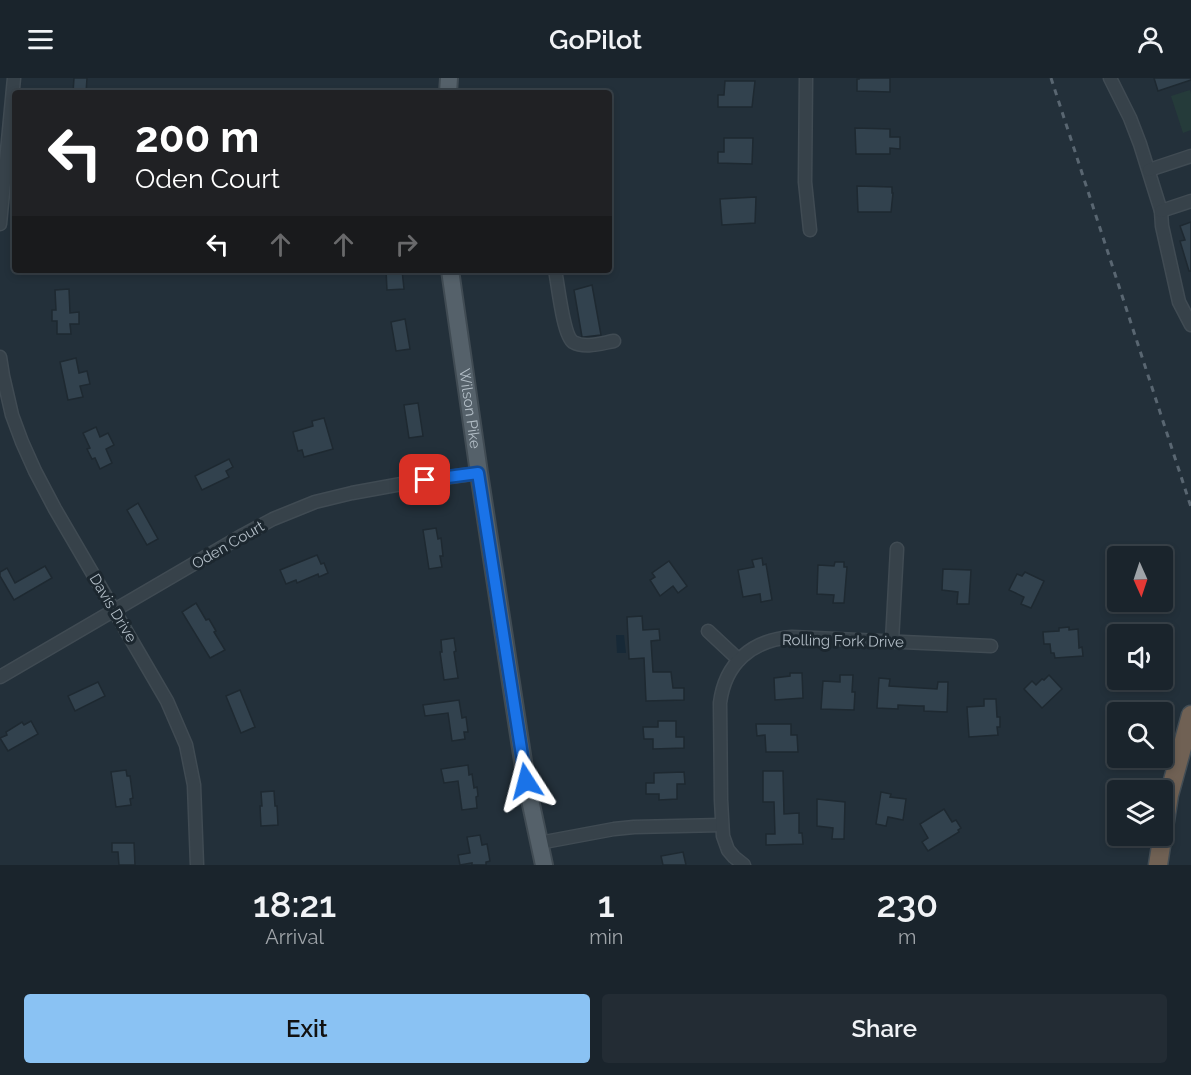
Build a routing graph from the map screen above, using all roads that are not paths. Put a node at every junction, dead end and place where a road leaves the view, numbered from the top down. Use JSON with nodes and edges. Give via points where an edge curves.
{"nodes":[{"id":1,"x":806,"y":78,"type":"edge"},
{"id":2,"x":1110,"y":78,"type":"edge"},
{"id":3,"x":12,"y":99,"type":"edge"},
{"id":4,"x":1191,"y":156,"type":"edge"},
{"id":5,"x":1149,"y":170,"type":"junction"},
{"id":6,"x":1191,"y":201,"type":"edge"},
{"id":7,"x":1161,"y":212,"type":"junction"},
{"id":8,"x":0,"y":224,"type":"edge"},
{"id":9,"x":810,"y":230,"type":"dead end"},
{"id":10,"x":450,"y":273,"type":"edge"},
{"id":11,"x":556,"y":273,"type":"edge"},
{"id":12,"x":1191,"y":325,"type":"edge"},
{"id":13,"x":615,"y":341,"type":"dead end"},
{"id":14,"x":0,"y":357,"type":"edge"},
{"id":15,"x":478,"y":473,"type":"junction"},
{"id":16,"x":897,"y":549,"type":"dead end"},
{"id":17,"x":115,"y":611,"type":"junction"},
{"id":18,"x":708,"y":630,"type":"dead end"},
{"id":19,"x":892,"y":641,"type":"junction"},
{"id":20,"x":991,"y":646,"type":"dead end"},
{"id":21,"x":739,"y":660,"type":"junction"},
{"id":22,"x":0,"y":678,"type":"edge"},
{"id":23,"x":1191,"y":715,"type":"edge"},
{"id":24,"x":723,"y":825,"type":"junction"},
{"id":25,"x":539,"y":843,"type":"junction"},
{"id":26,"x":196,"y":865,"type":"edge"},
{"id":27,"x":544,"y":865,"type":"edge"},
{"id":28,"x":744,"y":865,"type":"edge"},
{"id":29,"x":1158,"y":865,"type":"edge"}],
"edges":[{"from":1,"to":9,"type":"street","via":[[805,182]]},
{"from":2,"to":5,"type":"street"},
{"from":3,"to":8,"type":"street"},
{"from":4,"to":5,"type":"street"},
{"from":5,"to":7,"type":"street"},
{"from":6,"to":7,"type":"street"},
{"from":7,"to":12,"type":"street","via":[[1177,294]]},
{"from":10,"to":15,"type":"main road","name":"Wilson Pike"},
{"from":11,"to":13,"type":"street","via":[[568,337],[581,345]]},
{"from":14,"to":17,"type":"street","name":"Davis Drive","via":[[12,415],[35,471]]},
{"from":15,"to":17,"type":"street","name":"Oden Court","via":[[315,502],[243,535]]},
{"from":15,"to":25,"type":"main road","name":"Wilson Pike"},
{"from":16,"to":19,"type":"street"},
{"from":17,"to":22,"type":"street","name":"Oden Court"},
{"from":17,"to":26,"type":"street","name":"Davis Drive","via":[[167,701],[186,745],[194,785]]},
{"from":18,"to":21,"type":"street"},
{"from":19,"to":20,"type":"street","name":"Rolling Fork Drive"},
{"from":19,"to":21,"type":"street","name":"Rolling Fork Drive","via":[[780,638],[761,644]]},
{"from":21,"to":24,"type":"street","name":"Rolling Fork Drive","via":[[726,678],[720,703]]},
{"from":23,"to":29,"type":"highway","via":[[1169,795]]},
{"from":24,"to":25,"type":"street","via":[[634,827]]},
{"from":24,"to":28,"type":"street","name":"Rolling Fork Drive","via":[[728,850]]},
{"from":25,"to":27,"type":"main road","name":"Wilson Pike"}]}
